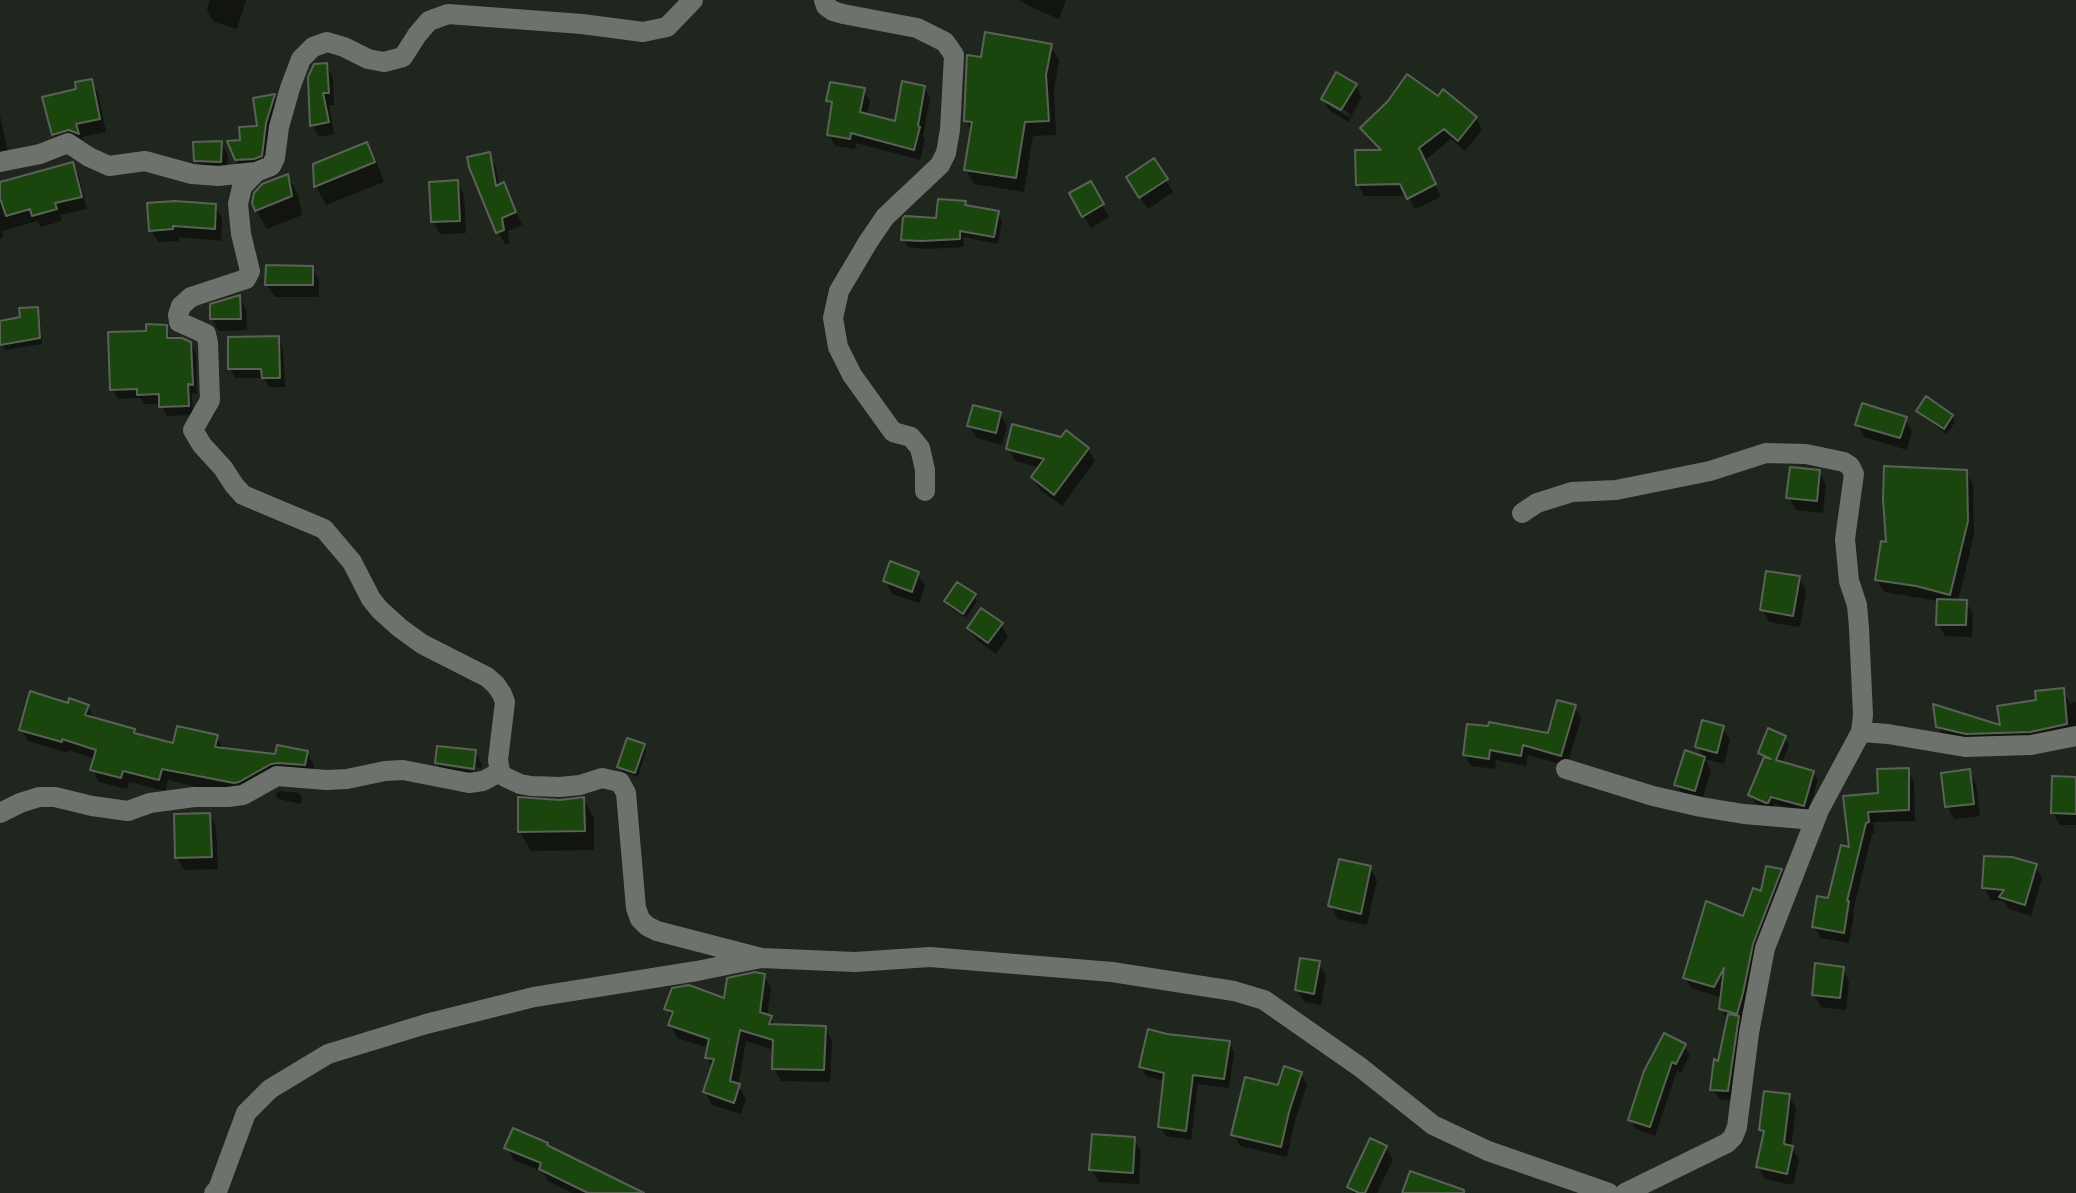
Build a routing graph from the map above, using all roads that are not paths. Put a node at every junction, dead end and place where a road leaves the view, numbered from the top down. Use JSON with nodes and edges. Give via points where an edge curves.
{"nodes":[{"id":1,"x":693,"y":0,"type":"edge"},
{"id":2,"x":824,"y":0,"type":"edge"},
{"id":3,"x":0,"y":162,"type":"edge"},
{"id":4,"x":256,"y":172,"type":"junction"},
{"id":5,"x":925,"y":491,"type":"dead end"},
{"id":6,"x":1522,"y":513,"type":"dead end"},
{"id":7,"x":1861,"y":732,"type":"junction"},
{"id":8,"x":2076,"y":736,"type":"edge"},
{"id":9,"x":1566,"y":769,"type":"dead end"},
{"id":10,"x":500,"y":772,"type":"junction"},
{"id":11,"x":0,"y":813,"type":"edge"},
{"id":12,"x":1815,"y":820,"type":"junction"},
{"id":13,"x":761,"y":958,"type":"junction"},
{"id":14,"x":214,"y":1193,"type":"edge"},
{"id":15,"x":1609,"y":1193,"type":"edge"},
{"id":16,"x":1625,"y":1193,"type":"edge"}],
"edges":[{"from":1,"to":4,"type":"street","via":[[667,27],[643,32],[448,14],[429,21],[403,57],[384,62],[327,42],[313,47],[301,59],[290,88],[275,158],[271,166]]},
{"from":2,"to":5,"type":"street","via":[[833,11],[917,28],[945,42],[954,55],[946,153],[940,165],[894,207],[853,263],[833,318],[838,347],[852,375],[893,432],[911,437],[920,448]]},
{"from":3,"to":4,"type":"street","via":[[68,143],[109,166],[145,161],[192,174]]},
{"from":4,"to":10,"type":"street","via":[[242,187],[238,204],[250,271],[246,279],[191,297],[178,315],[179,322],[206,334],[208,343],[210,400],[193,430],[243,495],[324,529],[352,562],[371,599],[400,628],[496,685],[505,702]]},
{"from":6,"to":7,"type":"street","via":[[1572,492],[1616,490],[1710,471],[1766,453],[1844,462],[1854,474],[1845,539],[1859,628]]},
{"from":7,"to":8,"type":"street","via":[[1965,747],[2031,745]]},
{"from":7,"to":12,"type":"street"},
{"from":9,"to":12,"type":"street","via":[[1689,805]]},
{"from":10,"to":11,"type":"street","via":[[469,783],[403,770],[347,779],[277,776],[243,795],[150,803],[128,811],[39,797]]},
{"from":10,"to":13,"type":"street","via":[[510,781],[531,786],[580,785],[602,778],[620,782],[626,793],[640,919],[657,931]]},
{"from":12,"to":16,"type":"street","via":[[1765,948],[1733,1137]]},
{"from":13,"to":14,"type":"street","via":[[534,997],[328,1054],[270,1089],[246,1113]]},
{"from":13,"to":15,"type":"street","via":[[855,962],[930,957],[1112,972],[1234,991],[1264,1000],[1433,1125],[1488,1151]]}]}
